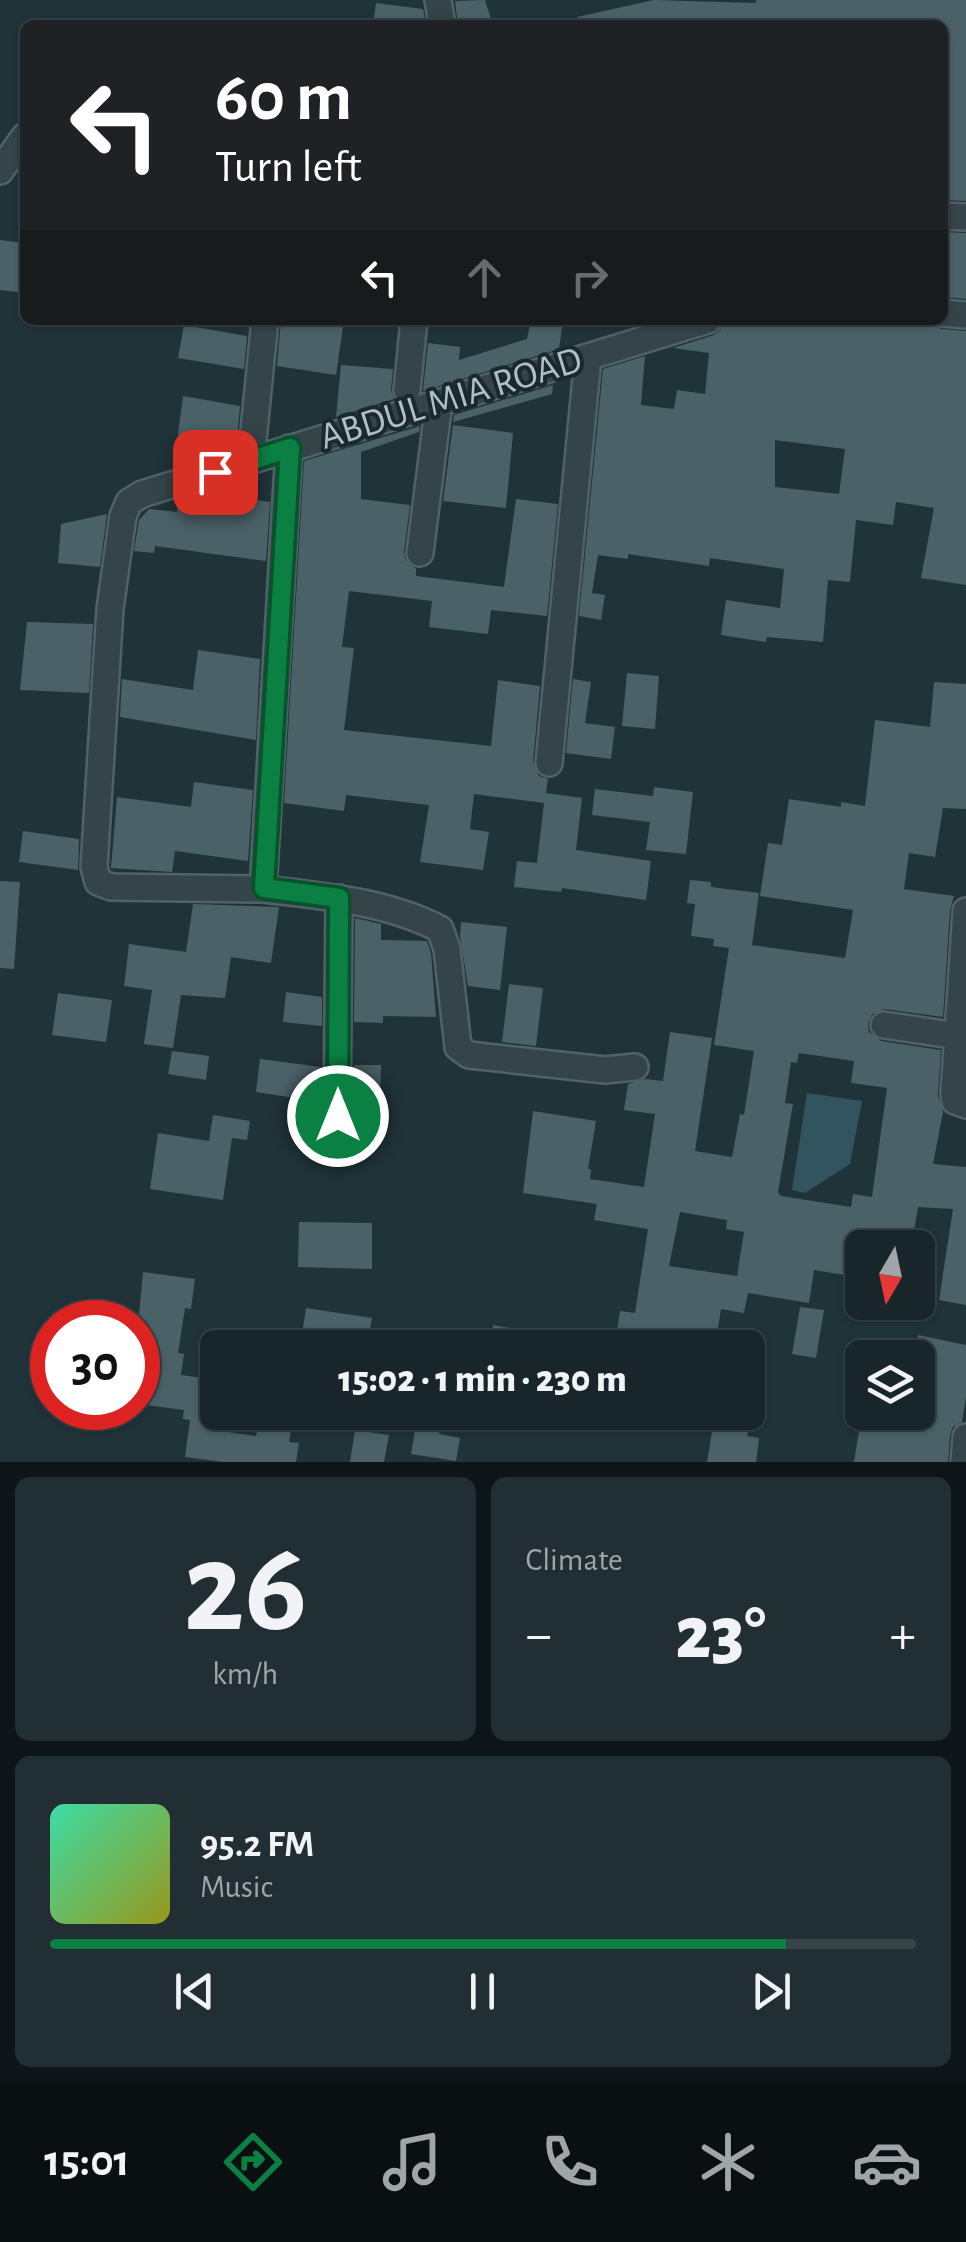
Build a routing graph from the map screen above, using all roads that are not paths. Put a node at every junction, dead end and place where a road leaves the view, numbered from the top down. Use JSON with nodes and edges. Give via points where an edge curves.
{"nodes":[{"id":1,"x":20,"y":143,"type":"edge"},
{"id":2,"x":0,"y":171,"type":"edge"},
{"id":3,"x":264,"y":325,"type":"edge"},
{"id":4,"x":413,"y":325,"type":"edge"},
{"id":5,"x":692,"y":325,"type":"edge"},
{"id":6,"x":588,"y":357,"type":"junction"},
{"id":7,"x":406,"y":390,"type":"dead end"},
{"id":8,"x":439,"y":402,"type":"junction"},
{"id":9,"x":290,"y":448,"type":"junction"},
{"id":10,"x":251,"y":460,"type":"junction"},
{"id":11,"x":420,"y":553,"type":"dead end"},
{"id":12,"x":549,"y":764,"type":"dead end"},
{"id":13,"x":264,"y":888,"type":"junction"},
{"id":14,"x":339,"y":898,"type":"junction"},
{"id":15,"x":966,"y":911,"type":"edge"},
{"id":16,"x":884,"y":1025,"type":"dead end"},
{"id":17,"x":958,"y":1036,"type":"junction"},
{"id":18,"x":635,"y":1067,"type":"dead end"},
{"id":19,"x":966,"y":1105,"type":"edge"},
{"id":20,"x":338,"y":1116,"type":"dead end"},
{"id":21,"x":966,"y":1437,"type":"edge"},
{"id":22,"x":964,"y":1462,"type":"edge"}],
"edges":[{"from":1,"to":2,"type":"street"},
{"from":3,"to":10,"type":"street"},
{"from":4,"to":7,"type":"street"},
{"from":5,"to":6,"type":"street","name":"ABDUL MIA ROAD"},
{"from":6,"to":8,"type":"street","name":"ABDUL MIA ROAD"},
{"from":6,"to":12,"type":"street"},
{"from":8,"to":9,"type":"street","name":"ABDUL MIA ROAD"},
{"from":8,"to":11,"type":"street"},
{"from":9,"to":10,"type":"street","name":"ABDUL MIA ROAD"},
{"from":9,"to":13,"type":"street"},
{"from":10,"to":13,"type":"street","name":"ABDUL MIA ROAD","via":[[128,502],[110,609],[94,867],[98,882],[111,888]]},
{"from":13,"to":14,"type":"street"},
{"from":14,"to":18,"type":"street","via":[[440,928],[458,1048],[469,1055],[605,1070]]},
{"from":14,"to":20,"type":"street"},
{"from":15,"to":17,"type":"street"},
{"from":16,"to":17,"type":"street"},
{"from":17,"to":19,"type":"street","via":[[954,1093]]},
{"from":21,"to":22,"type":"street"}]}
